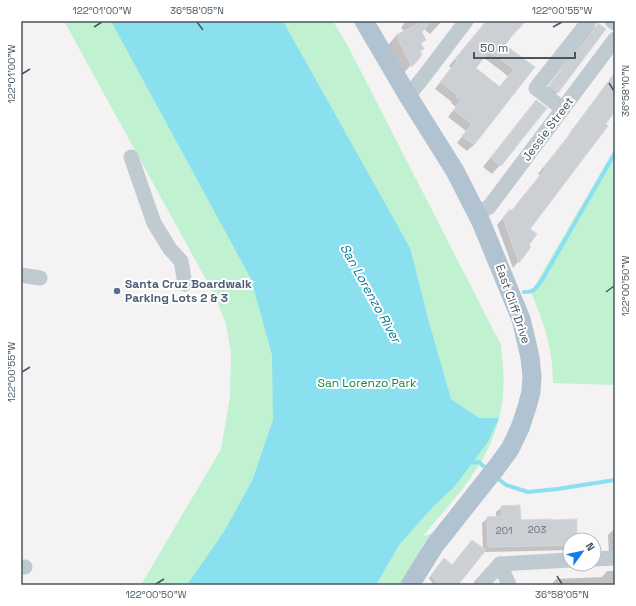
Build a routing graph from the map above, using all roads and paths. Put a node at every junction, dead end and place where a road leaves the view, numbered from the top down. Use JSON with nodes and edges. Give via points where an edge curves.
{"nodes":[{"id":1,"x":364,"y":21,"type":"edge"},
{"id":2,"x":466,"y":21,"type":"edge"},
{"id":3,"x":589,"y":21,"type":"edge"},
{"id":4,"x":612,"y":21,"type":"edge"},
{"id":5,"x":615,"y":23,"type":"edge"},
{"id":6,"x":615,"y":39,"type":"edge"},
{"id":7,"x":408,"y":96,"type":"junction"},
{"id":8,"x":563,"y":109,"type":"junction"},
{"id":9,"x":131,"y":157,"type":"dead end"},
{"id":10,"x":476,"y":213,"type":"junction"},
{"id":11,"x":21,"y":275,"type":"edge"},
{"id":12,"x":40,"y":278,"type":"dead end"},
{"id":13,"x":185,"y":284,"type":"dead end"},
{"id":14,"x":615,"y":558,"type":"edge"},
{"id":15,"x":602,"y":559,"type":"edge"},
{"id":16,"x":562,"y":560,"type":"edge"},
{"id":17,"x":500,"y":564,"type":"junction"},
{"id":18,"x":410,"y":585,"type":"edge"},
{"id":19,"x":481,"y":585,"type":"edge"},
{"id":20,"x":510,"y":585,"type":"edge"}],
"edges":[{"from":1,"to":7,"type":"main road","name":"East Cliff Drive"},
{"from":2,"to":7,"type":"street"},
{"from":3,"to":8,"type":"street","via":[[536,88]]},
{"from":4,"to":5,"type":"street"},
{"from":6,"to":8,"type":"street","name":"Jessie Street"},
{"from":7,"to":10,"type":"main road","name":"East Cliff Drive","via":[[455,171]]},
{"from":8,"to":10,"type":"street","name":"Jessie Street","via":[[489,207]]},
{"from":9,"to":13,"type":"street","via":[[154,223],[170,249],[181,261]]},
{"from":10,"to":18,"type":"main road","name":"East Cliff Drive","via":[[520,318],[530,357],[531,392],[520,428],[510,449],[435,545]]},
{"from":11,"to":12,"type":"street"},
{"from":14,"to":15,"type":"street"},
{"from":16,"to":17,"type":"street"},
{"from":17,"to":19,"type":"street"},
{"from":17,"to":20,"type":"street"}]}
